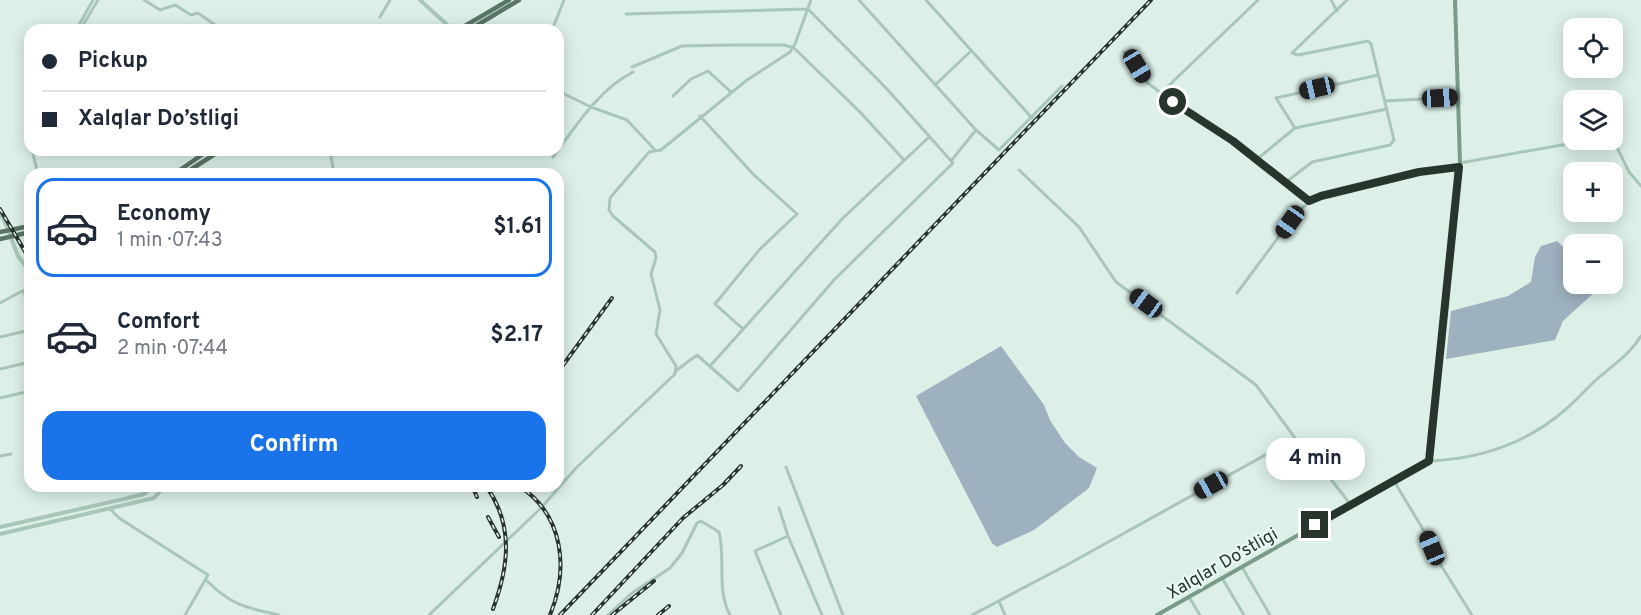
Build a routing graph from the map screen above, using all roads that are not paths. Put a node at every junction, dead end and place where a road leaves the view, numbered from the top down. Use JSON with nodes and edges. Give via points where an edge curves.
{"nodes":[{"id":1,"x":93,"y":0,"type":"edge"},
{"id":2,"x":98,"y":0,"type":"edge"},
{"id":3,"x":144,"y":0,"type":"edge"},
{"id":4,"x":390,"y":0,"type":"edge"},
{"id":5,"x":420,"y":0,"type":"edge"},
{"id":6,"x":509,"y":0,"type":"edge"},
{"id":7,"x":519,"y":0,"type":"edge"},
{"id":8,"x":564,"y":0,"type":"edge"},
{"id":9,"x":811,"y":0,"type":"edge"},
{"id":10,"x":859,"y":0,"type":"edge"},
{"id":11,"x":926,"y":0,"type":"edge"},
{"id":12,"x":1258,"y":0,"type":"edge"},
{"id":13,"x":1331,"y":0,"type":"edge"},
{"id":14,"x":1347,"y":0,"type":"edge"},
{"id":15,"x":1455,"y":0,"type":"edge"},
{"id":16,"x":808,"y":9,"type":"junction"},
{"id":17,"x":1337,"y":11,"type":"junction"},
{"id":18,"x":626,"y":14,"type":"dead end"},
{"id":19,"x":380,"y":17,"type":"dead end"},
{"id":20,"x":81,"y":24,"type":"edge"},
{"id":21,"x":82,"y":24,"type":"edge"},
{"id":22,"x":214,"y":24,"type":"edge"},
{"id":23,"x":446,"y":24,"type":"edge"},
{"id":24,"x":468,"y":24,"type":"edge"},
{"id":25,"x":478,"y":24,"type":"edge"},
{"id":26,"x":554,"y":24,"type":"edge"},
{"id":27,"x":794,"y":48,"type":"junction"},
{"id":28,"x":971,"y":51,"type":"junction"},
{"id":29,"x":1124,"y":52,"type":"dead end"},
{"id":30,"x":1378,"y":75,"type":"junction"},
{"id":31,"x":935,"y":85,"type":"junction"},
{"id":32,"x":1062,"y":86,"type":"dead end"},
{"id":33,"x":731,"y":92,"type":"junction"},
{"id":34,"x":1161,"y":93,"type":"junction"},
{"id":35,"x":564,"y":94,"type":"edge"},
{"id":36,"x":673,"y":96,"type":"dead end"},
{"id":37,"x":1458,"y":97,"type":"junction"},
{"id":38,"x":1385,"y":101,"type":"junction"},
{"id":39,"x":591,"y":107,"type":"junction"},
{"id":40,"x":1387,"y":109,"type":"junction"},
{"id":41,"x":700,"y":116,"type":"junction"},
{"id":42,"x":1032,"y":118,"type":"junction"},
{"id":43,"x":1295,"y":128,"type":"junction"},
{"id":44,"x":976,"y":130,"type":"junction"},
{"id":45,"x":929,"y":137,"type":"junction"},
{"id":46,"x":564,"y":143,"type":"edge"},
{"id":47,"x":1563,"y":145,"type":"edge"},
{"id":48,"x":655,"y":150,"type":"junction"},
{"id":49,"x":1619,"y":150,"type":"edge"},
{"id":50,"x":200,"y":156,"type":"edge"},
{"id":51,"x":212,"y":156,"type":"edge"},
{"id":52,"x":904,"y":160,"type":"junction"},
{"id":53,"x":1256,"y":160,"type":"junction"},
{"id":54,"x":951,"y":161,"type":"junction"},
{"id":55,"x":1459,"y":165,"type":"junction"},
{"id":56,"x":183,"y":168,"type":"edge"},
{"id":57,"x":193,"y":168,"type":"edge"},
{"id":58,"x":1019,"y":170,"type":"dead end"},
{"id":59,"x":1285,"y":183,"type":"junction"},
{"id":60,"x":1641,"y":186,"type":"edge"},
{"id":61,"x":1309,"y":201,"type":"junction"},
{"id":62,"x":0,"y":214,"type":"edge"},
{"id":63,"x":24,"y":227,"type":"edge"},
{"id":64,"x":8,"y":230,"type":"junction"},
{"id":65,"x":0,"y":232,"type":"edge"},
{"id":66,"x":24,"y":234,"type":"edge"},
{"id":67,"x":10,"y":237,"type":"junction"},
{"id":68,"x":0,"y":239,"type":"edge"},
{"id":69,"x":24,"y":264,"type":"edge"},
{"id":70,"x":24,"y":291,"type":"edge"},
{"id":71,"x":1238,"y":293,"type":"dead end"},
{"id":72,"x":0,"y":303,"type":"edge"},
{"id":73,"x":743,"y":329,"type":"junction"},
{"id":74,"x":24,"y":332,"type":"edge"},
{"id":75,"x":1641,"y":336,"type":"edge"},
{"id":76,"x":0,"y":338,"type":"edge"},
{"id":77,"x":24,"y":363,"type":"edge"},
{"id":78,"x":710,"y":365,"type":"junction"},
{"id":79,"x":0,"y":369,"type":"edge"},
{"id":80,"x":677,"y":370,"type":"junction"},
{"id":81,"x":24,"y":392,"type":"edge"},
{"id":82,"x":0,"y":398,"type":"edge"},
{"id":83,"x":1294,"y":438,"type":"junction"},
{"id":84,"x":11,"y":454,"type":"dead end"},
{"id":85,"x":0,"y":456,"type":"edge"},
{"id":86,"x":1429,"y":461,"type":"junction"},
{"id":87,"x":786,"y":467,"type":"dead end"},
{"id":88,"x":1394,"y":480,"type":"junction"},
{"id":89,"x":564,"y":481,"type":"edge"},
{"id":90,"x":146,"y":492,"type":"edge"},
{"id":91,"x":160,"y":492,"type":"edge"},
{"id":92,"x":554,"y":492,"type":"edge"},
{"id":93,"x":1351,"y":505,"type":"junction"},
{"id":94,"x":779,"y":508,"type":"dead end"},
{"id":95,"x":110,"y":509,"type":"junction"},
{"id":96,"x":0,"y":527,"type":"edge"},
{"id":97,"x":0,"y":534,"type":"edge"},
{"id":98,"x":788,"y":536,"type":"junction"},
{"id":99,"x":1242,"y":567,"type":"junction"},
{"id":100,"x":1222,"y":578,"type":"junction"},
{"id":101,"x":207,"y":581,"type":"junction"},
{"id":102,"x":1189,"y":597,"type":"junction"},
{"id":103,"x":999,"y":601,"type":"junction"},
{"id":104,"x":1159,"y":614,"type":"edge"},
{"id":105,"x":184,"y":615,"type":"edge"},
{"id":106,"x":279,"y":615,"type":"edge"},
{"id":107,"x":429,"y":615,"type":"edge"},
{"id":108,"x":608,"y":615,"type":"edge"},
{"id":109,"x":729,"y":615,"type":"edge"},
{"id":110,"x":781,"y":615,"type":"edge"},
{"id":111,"x":822,"y":615,"type":"edge"},
{"id":112,"x":843,"y":615,"type":"edge"},
{"id":113,"x":972,"y":615,"type":"edge"},
{"id":114,"x":1005,"y":615,"type":"edge"},
{"id":115,"x":1200,"y":615,"type":"edge"},
{"id":116,"x":1244,"y":615,"type":"edge"},
{"id":117,"x":1270,"y":615,"type":"edge"},
{"id":118,"x":1472,"y":615,"type":"edge"}],
"edges":[{"from":1,"to":20,"type":"street"},
{"from":2,"to":21,"type":"street"},
{"from":3,"to":22,"type":"street","via":[[160,10],[175,5]]},
{"from":4,"to":19,"type":"street"},
{"from":5,"to":23,"type":"street"},
{"from":6,"to":24,"type":"main road"},
{"from":7,"to":25,"type":"main road"},
{"from":8,"to":26,"type":"street"},
{"from":9,"to":16,"type":"street"},
{"from":10,"to":31,"type":"street"},
{"from":11,"to":28,"type":"street"},
{"from":12,"to":34,"type":"street"},
{"from":13,"to":17,"type":"street"},
{"from":14,"to":17,"type":"street"},
{"from":15,"to":37,"type":"main road"},
{"from":16,"to":18,"type":"street"},
{"from":16,"to":27,"type":"street"},
{"from":16,"to":45,"type":"street"},
{"from":17,"to":30,"type":"street","via":[[1292,53],[1368,41]]},
{"from":27,"to":33,"type":"street"},
{"from":27,"to":39,"type":"street","via":[[682,46],[632,69]]},
{"from":27,"to":52,"type":"street"},
{"from":28,"to":31,"type":"street"},
{"from":28,"to":42,"type":"street"},
{"from":29,"to":34,"type":"street","via":[[1145,81]]},
{"from":30,"to":38,"type":"street"},
{"from":30,"to":43,"type":"street","via":[[1276,98]]},
{"from":31,"to":44,"type":"street"},
{"from":32,"to":42,"type":"street"},
{"from":33,"to":36,"type":"street","via":[[708,71],[691,79]]},
{"from":33,"to":41,"type":"street"},
{"from":34,"to":53,"type":"street"},
{"from":35,"to":39,"type":"street"},
{"from":37,"to":38,"type":"street"},
{"from":37,"to":55,"type":"main road"},
{"from":38,"to":40,"type":"street"},
{"from":39,"to":46,"type":"street"},
{"from":39,"to":48,"type":"street","via":[[627,120]]},
{"from":40,"to":43,"type":"street"},
{"from":40,"to":59,"type":"street","via":[[1394,140],[1390,146],[1311,162]]},
{"from":41,"to":48,"type":"street","via":[[661,150]]},
{"from":41,"to":73,"type":"street","via":[[753,174],[797,214],[760,249],[716,304]]},
{"from":42,"to":44,"type":"street","via":[[999,150]]},
{"from":43,"to":53,"type":"street"},
{"from":44,"to":54,"type":"street"},
{"from":45,"to":52,"type":"street"},
{"from":45,"to":54,"type":"street"},
{"from":47,"to":55,"type":"street"},
{"from":48,"to":80,"type":"street","via":[[628,175],[609,205],[613,216],[655,252],[651,274],[660,310],[656,334]]},
{"from":49,"to":60,"type":"street"},
{"from":50,"to":56,"type":"main road"},
{"from":51,"to":57,"type":"main road"},
{"from":52,"to":73,"type":"street","via":[[842,219]]},
{"from":53,"to":59,"type":"street"},
{"from":54,"to":78,"type":"street","via":[[952,165],[834,280],[738,391]]},
{"from":55,"to":61,"type":"street"},
{"from":55,"to":86,"type":"main road"},
{"from":58,"to":83,"type":"street","via":[[1079,227],[1116,282],[1256,385]]},
{"from":59,"to":61,"type":"street"},
{"from":61,"to":71,"type":"street"},
{"from":62,"to":64,"type":"street"},
{"from":63,"to":64,"type":"main road"},
{"from":64,"to":65,"type":"main road"},
{"from":64,"to":67,"type":"street"},
{"from":66,"to":67,"type":"main road"},
{"from":67,"to":68,"type":"main road"},
{"from":67,"to":69,"type":"street"},
{"from":70,"to":72,"type":"street"},
{"from":73,"to":78,"type":"street"},
{"from":74,"to":76,"type":"street"},
{"from":75,"to":86,"type":"street","via":[[1633,349],[1536,432],[1499,450]]},
{"from":77,"to":79,"type":"street"},
{"from":78,"to":80,"type":"street","via":[[697,355]]},
{"from":80,"to":89,"type":"street"},
{"from":81,"to":82,"type":"street"},
{"from":83,"to":93,"type":"street"},
{"from":83,"to":103,"type":"street"},
{"from":84,"to":85,"type":"street"},
{"from":86,"to":88,"type":"main road","name":"Xalqlar Do’stligi"},
{"from":87,"to":112,"type":"street"},
{"from":88,"to":93,"type":"main road","name":"Xalqlar Do’stligi"},
{"from":88,"to":118,"type":"street"},
{"from":90,"to":96,"type":"street"},
{"from":91,"to":95,"type":"street","via":[[154,498]]},
{"from":92,"to":107,"type":"street"},
{"from":93,"to":99,"type":"main road","name":"Xalqlar Do’stligi"},
{"from":94,"to":98,"type":"street"},
{"from":95,"to":97,"type":"street"},
{"from":95,"to":101,"type":"street","via":[[208,575]]},
{"from":98,"to":110,"type":"street","via":[[755,551]]},
{"from":98,"to":111,"type":"street"},
{"from":99,"to":100,"type":"main road","name":"Xalqlar Do’stligi"},
{"from":99,"to":117,"type":"street"},
{"from":100,"to":102,"type":"main road","name":"Xalqlar Do’stligi"},
{"from":100,"to":116,"type":"street"},
{"from":101,"to":105,"type":"street"},
{"from":101,"to":106,"type":"street","via":[[236,605]]},
{"from":102,"to":104,"type":"main road","name":"Xalqlar Do’stligi"},
{"from":102,"to":115,"type":"street"},
{"from":103,"to":113,"type":"street"},
{"from":103,"to":114,"type":"street"},
{"from":108,"to":109,"type":"street","via":[[632,592],[670,568],[701,521],[719,532],[723,591]]}]}
